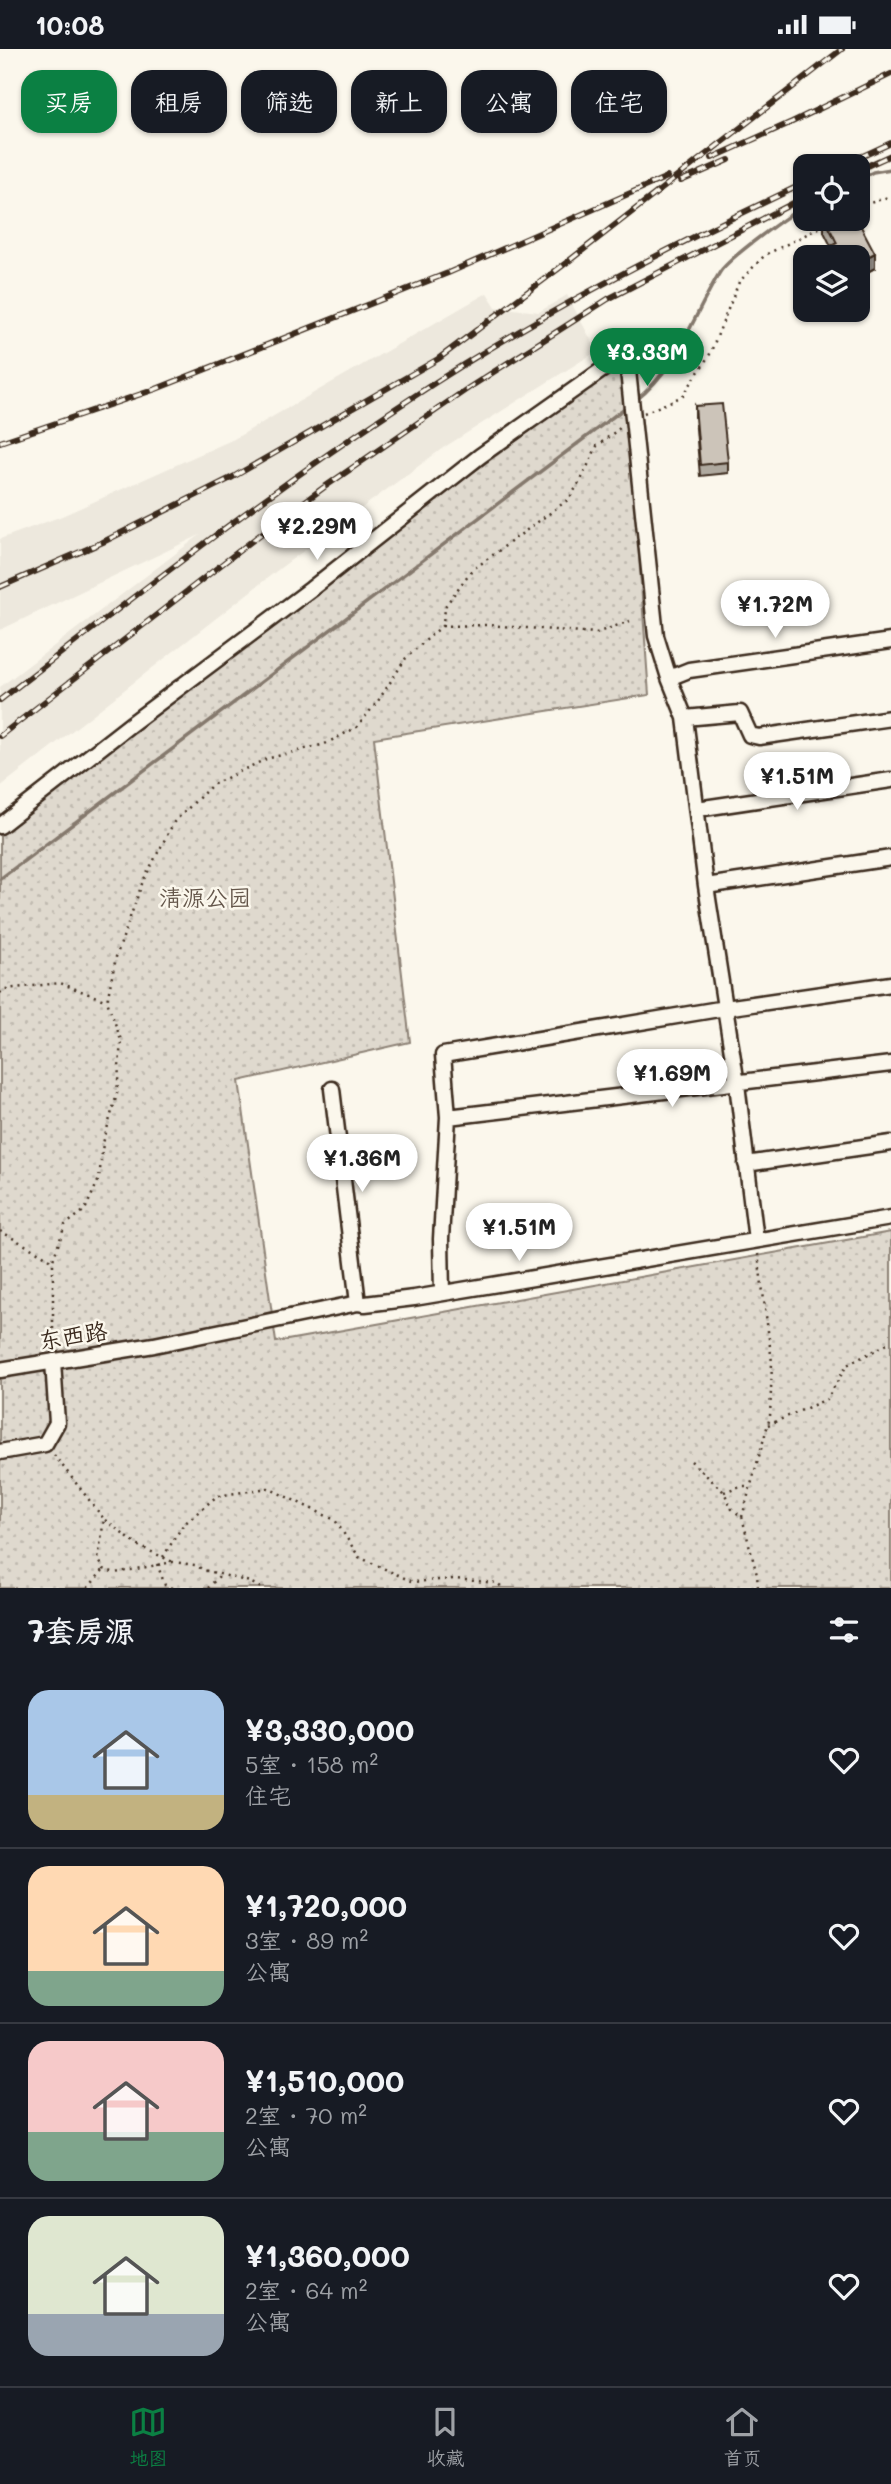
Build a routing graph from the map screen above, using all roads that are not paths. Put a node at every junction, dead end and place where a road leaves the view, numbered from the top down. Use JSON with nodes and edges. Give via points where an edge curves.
{"nodes":[{"id":1,"x":891,"y":641,"type":"edge"},
{"id":2,"x":668,"y":678,"type":"junction"},
{"id":3,"x":685,"y":718,"type":"junction"},
{"id":4,"x":891,"y":718,"type":"edge"},
{"id":5,"x":891,"y":780,"type":"edge"},
{"id":6,"x":697,"y":809,"type":"junction"},
{"id":7,"x":0,"y":826,"type":"edge"},
{"id":8,"x":891,"y":858,"type":"edge"},
{"id":9,"x":706,"y":886,"type":"junction"},
{"id":10,"x":891,"y":984,"type":"edge"},
{"id":11,"x":725,"y":1008,"type":"junction"},
{"id":12,"x":891,"y":1064,"type":"edge"},
{"id":13,"x":737,"y":1084,"type":"junction"},
{"id":14,"x":332,"y":1089,"type":"dead end"},
{"id":15,"x":448,"y":1117,"type":"junction"},
{"id":16,"x":891,"y":1143,"type":"edge"},
{"id":17,"x":746,"y":1164,"type":"junction"},
{"id":18,"x":891,"y":1218,"type":"edge"},
{"id":19,"x":756,"y":1240,"type":"junction"},
{"id":20,"x":442,"y":1293,"type":"junction"},
{"id":21,"x":358,"y":1303,"type":"junction"},
{"id":22,"x":52,"y":1361,"type":"junction"},
{"id":23,"x":0,"y":1370,"type":"edge"},
{"id":24,"x":0,"y":1452,"type":"edge"}],
"edges":[{"from":1,"to":2,"type":"street","via":[[689,670]]},
{"from":2,"to":3,"type":"street"},
{"from":2,"to":7,"type":"street","via":[[656,636],[628,366],[622,359],[480,456]]},
{"from":3,"to":4,"type":"street","via":[[740,713],[750,735],[759,737]]},
{"from":3,"to":6,"type":"street"},
{"from":5,"to":6,"type":"street"},
{"from":6,"to":9,"type":"street"},
{"from":8,"to":9,"type":"street"},
{"from":9,"to":11,"type":"street"},
{"from":10,"to":11,"type":"street"},
{"from":11,"to":13,"type":"street"},
{"from":11,"to":15,"type":"street","via":[[443,1055]]},
{"from":12,"to":13,"type":"street"},
{"from":13,"to":15,"type":"street"},
{"from":13,"to":17,"type":"street"},
{"from":14,"to":21,"type":"street"},
{"from":15,"to":20,"type":"street"},
{"from":16,"to":17,"type":"street"},
{"from":17,"to":19,"type":"street"},
{"from":18,"to":19,"type":"street","name":"东西路"},
{"from":19,"to":20,"type":"street","name":"东西路"},
{"from":20,"to":21,"type":"street","name":"东西路"},
{"from":21,"to":22,"type":"street","name":"东西路"},
{"from":22,"to":23,"type":"street","name":"东西路"},
{"from":22,"to":24,"type":"street","via":[[57,1423],[45,1444]]}]}
